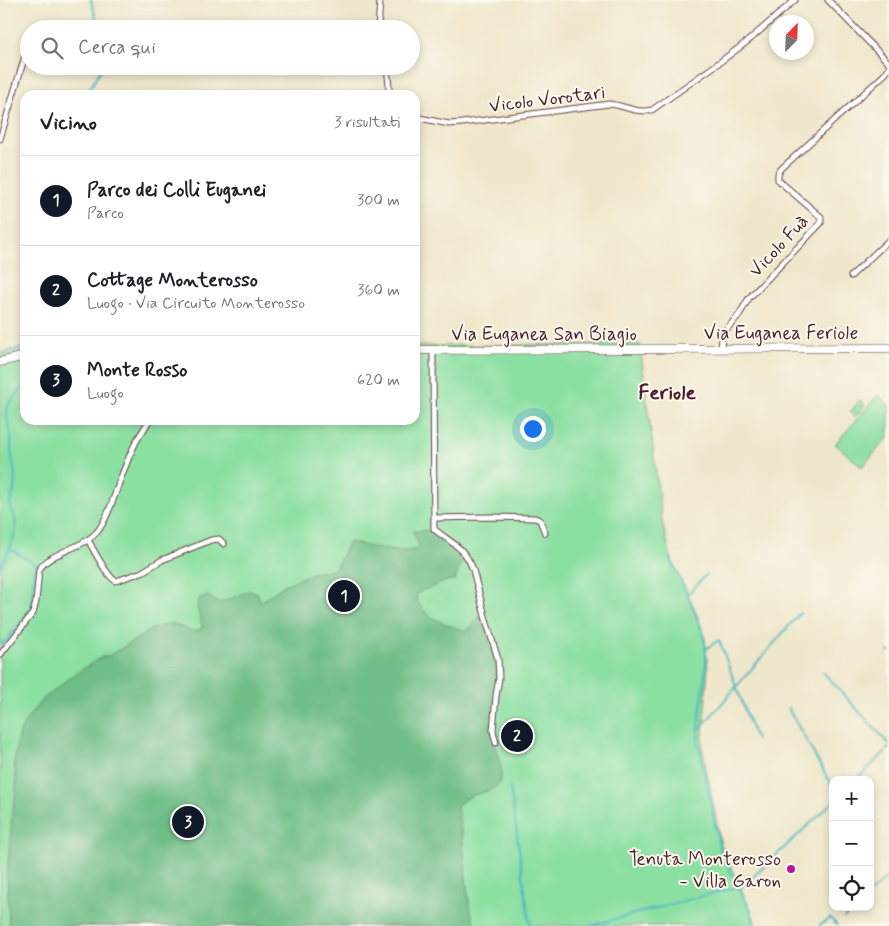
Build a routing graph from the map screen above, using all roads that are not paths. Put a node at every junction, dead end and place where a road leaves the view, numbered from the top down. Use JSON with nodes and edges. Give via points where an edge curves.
{"nodes":[{"id":1,"x":380,"y":0,"type":"edge"},
{"id":2,"x":795,"y":0,"type":"edge"},
{"id":3,"x":828,"y":0,"type":"edge"},
{"id":4,"x":379,"y":20,"type":"edge"},
{"id":5,"x":889,"y":62,"type":"edge"},
{"id":6,"x":889,"y":68,"type":"edge"},
{"id":7,"x":20,"y":70,"type":"edge"},
{"id":8,"x":388,"y":75,"type":"edge"},
{"id":9,"x":389,"y":90,"type":"edge"},
{"id":10,"x":420,"y":118,"type":"edge"},
{"id":11,"x":0,"y":139,"type":"edge"},
{"id":12,"x":889,"y":240,"type":"edge"},
{"id":13,"x":851,"y":276,"type":"dead end"},
{"id":14,"x":889,"y":348,"type":"edge"},
{"id":15,"x":672,"y":349,"type":"joint"},
{"id":16,"x":721,"y":349,"type":"junction"},
{"id":17,"x":420,"y":350,"type":"edge"},
{"id":18,"x":433,"y":350,"type":"junction"},
{"id":19,"x":20,"y":357,"type":"edge"},
{"id":20,"x":0,"y":362,"type":"edge"},
{"id":21,"x":146,"y":425,"type":"edge"},
{"id":22,"x":434,"y":518,"type":"junction"},
{"id":23,"x":545,"y":533,"type":"dead end"},
{"id":24,"x":88,"y":540,"type":"junction"},
{"id":25,"x":224,"y":544,"type":"dead end"},
{"id":26,"x":0,"y":655,"type":"edge"},
{"id":27,"x":496,"y":743,"type":"dead end"}],
"edges":[{"from":1,"to":4,"type":"street"},
{"from":2,"to":10,"type":"street","name":"Vicolo Vorotari","via":[[748,41],[652,110],[645,112],[609,104],[476,122],[449,124]]},
{"from":3,"to":5,"type":"street"},
{"from":6,"to":16,"type":"street","name":"Vicolo Fuà","via":[[778,174],[778,180],[821,217],[821,223],[749,298],[724,332]]},
{"from":7,"to":11,"type":"street"},
{"from":8,"to":9,"type":"street"},
{"from":12,"to":13,"type":"street"},
{"from":14,"to":16,"type":"main road","name":"Via Euganea Feriole"},
{"from":15,"to":16,"type":"main road","name":"Via Euganea Feriole"},
{"from":15,"to":18,"type":"main road","name":"Via Euganea San Biagio"},
{"from":17,"to":18,"type":"main road","name":"Via Euganea San Biagio"},
{"from":18,"to":22,"type":"street"},
{"from":19,"to":20,"type":"main road"},
{"from":21,"to":24,"type":"street","via":[[126,463],[103,525]]},
{"from":22,"to":23,"type":"street","via":[[535,518],[540,520]]},
{"from":22,"to":27,"type":"street","via":[[434,529],[460,548],[470,562],[498,659],[493,732]]},
{"from":24,"to":25,"type":"street","via":[[108,574],[116,581],[211,540],[219,539]]},
{"from":24,"to":26,"type":"street","via":[[41,567],[33,613]]}]}
